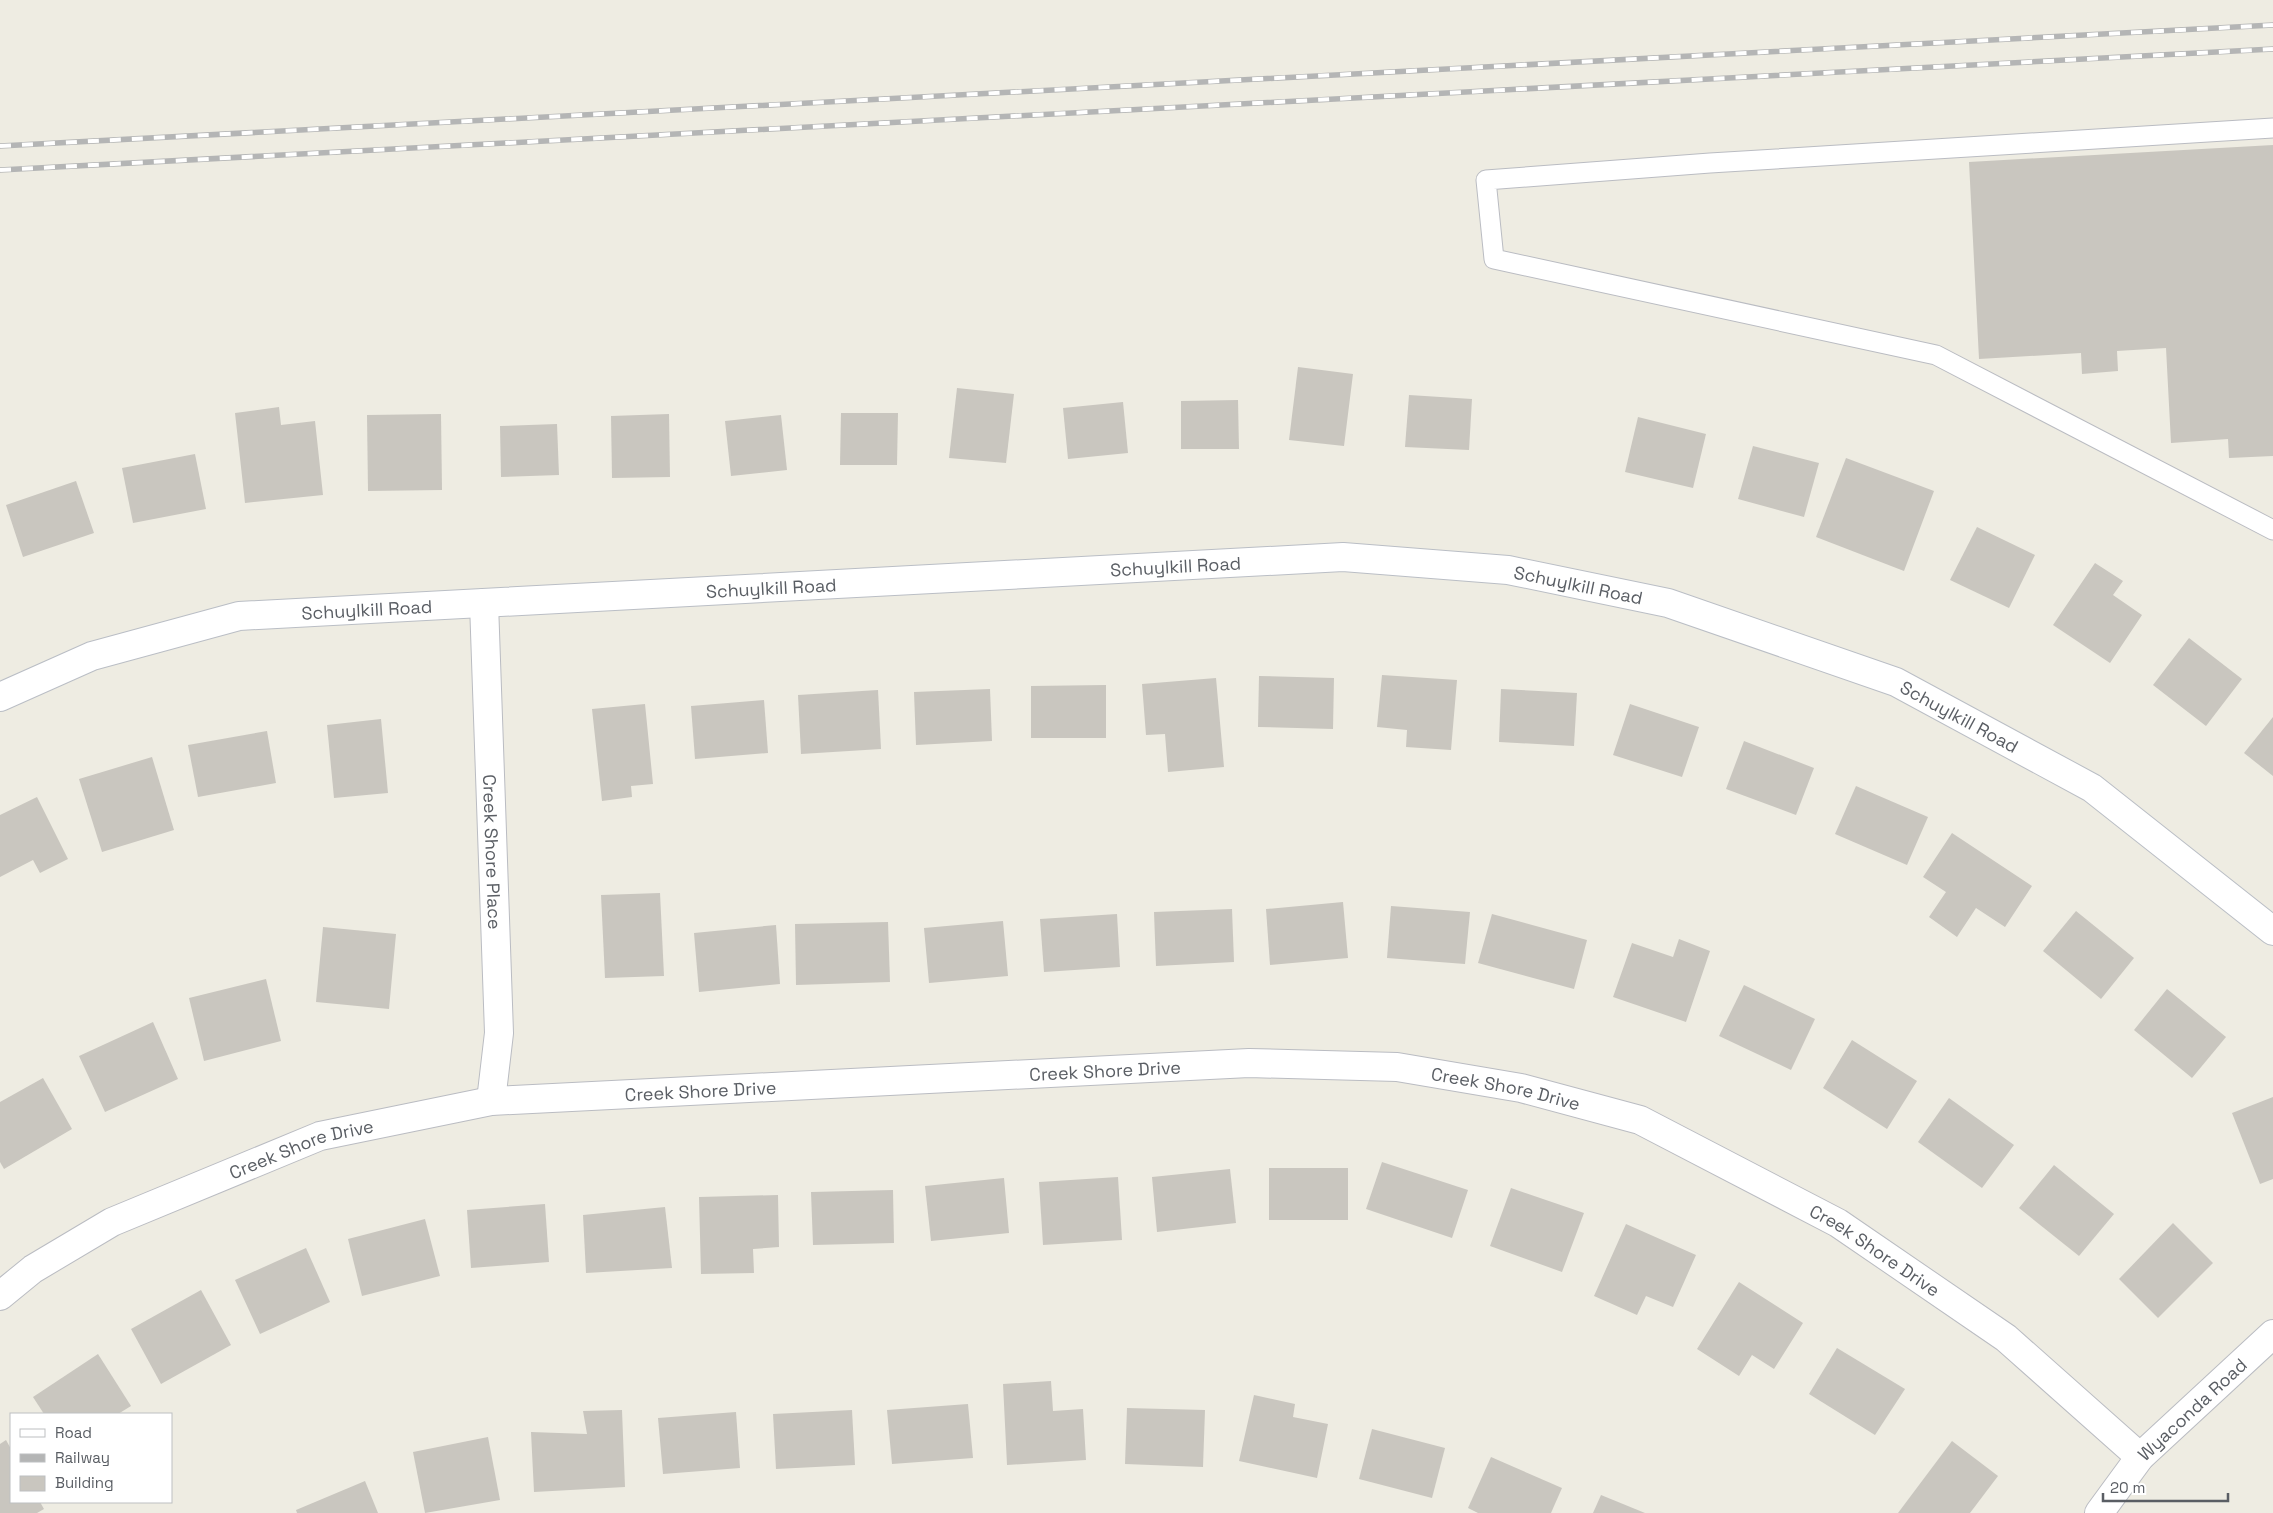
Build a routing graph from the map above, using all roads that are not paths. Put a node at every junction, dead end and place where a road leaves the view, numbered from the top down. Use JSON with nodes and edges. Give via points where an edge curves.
{"nodes":[{"id":1,"x":2273,"y":128,"type":"edge"},
{"id":2,"x":2267,"y":525,"type":"edge"},
{"id":3,"x":484,"y":603,"type":"junction"},
{"id":4,"x":0,"y":696,"type":"edge"},
{"id":5,"x":2273,"y":931,"type":"edge"},
{"id":6,"x":491,"y":1101,"type":"junction"},
{"id":7,"x":0,"y":1296,"type":"edge"},
{"id":8,"x":2273,"y":1334,"type":"edge"},
{"id":9,"x":2140,"y":1457,"type":"junction"},
{"id":10,"x":2099,"y":1513,"type":"edge"}],
"edges":[{"from":1,"to":2,"type":"lane","via":[[1719,162],[1486,180],[1494,259],[1936,355]]},
{"from":3,"to":4,"type":"street","name":"Schuylkill Road","via":[[239,616],[92,656]]},
{"from":3,"to":5,"type":"street","name":"Schuylkill Road","via":[[1342,557],[1508,570],[1668,603],[1896,682],[2092,788]]},
{"from":3,"to":6,"type":"street","name":"Creek Shore Place","via":[[499,1033]]},
{"from":6,"to":7,"type":"street","name":"Creek Shore Drive","via":[[320,1136],[112,1222],[33,1269]]},
{"from":6,"to":9,"type":"street","name":"Creek Shore Drive","via":[[1249,1063],[1398,1067],[1520,1088],[1640,1120],[1838,1223],[2006,1338]]},
{"from":8,"to":9,"type":"street","name":"Wyaconda Road"},
{"from":9,"to":10,"type":"street","name":"Wyaconda Road"}]}
